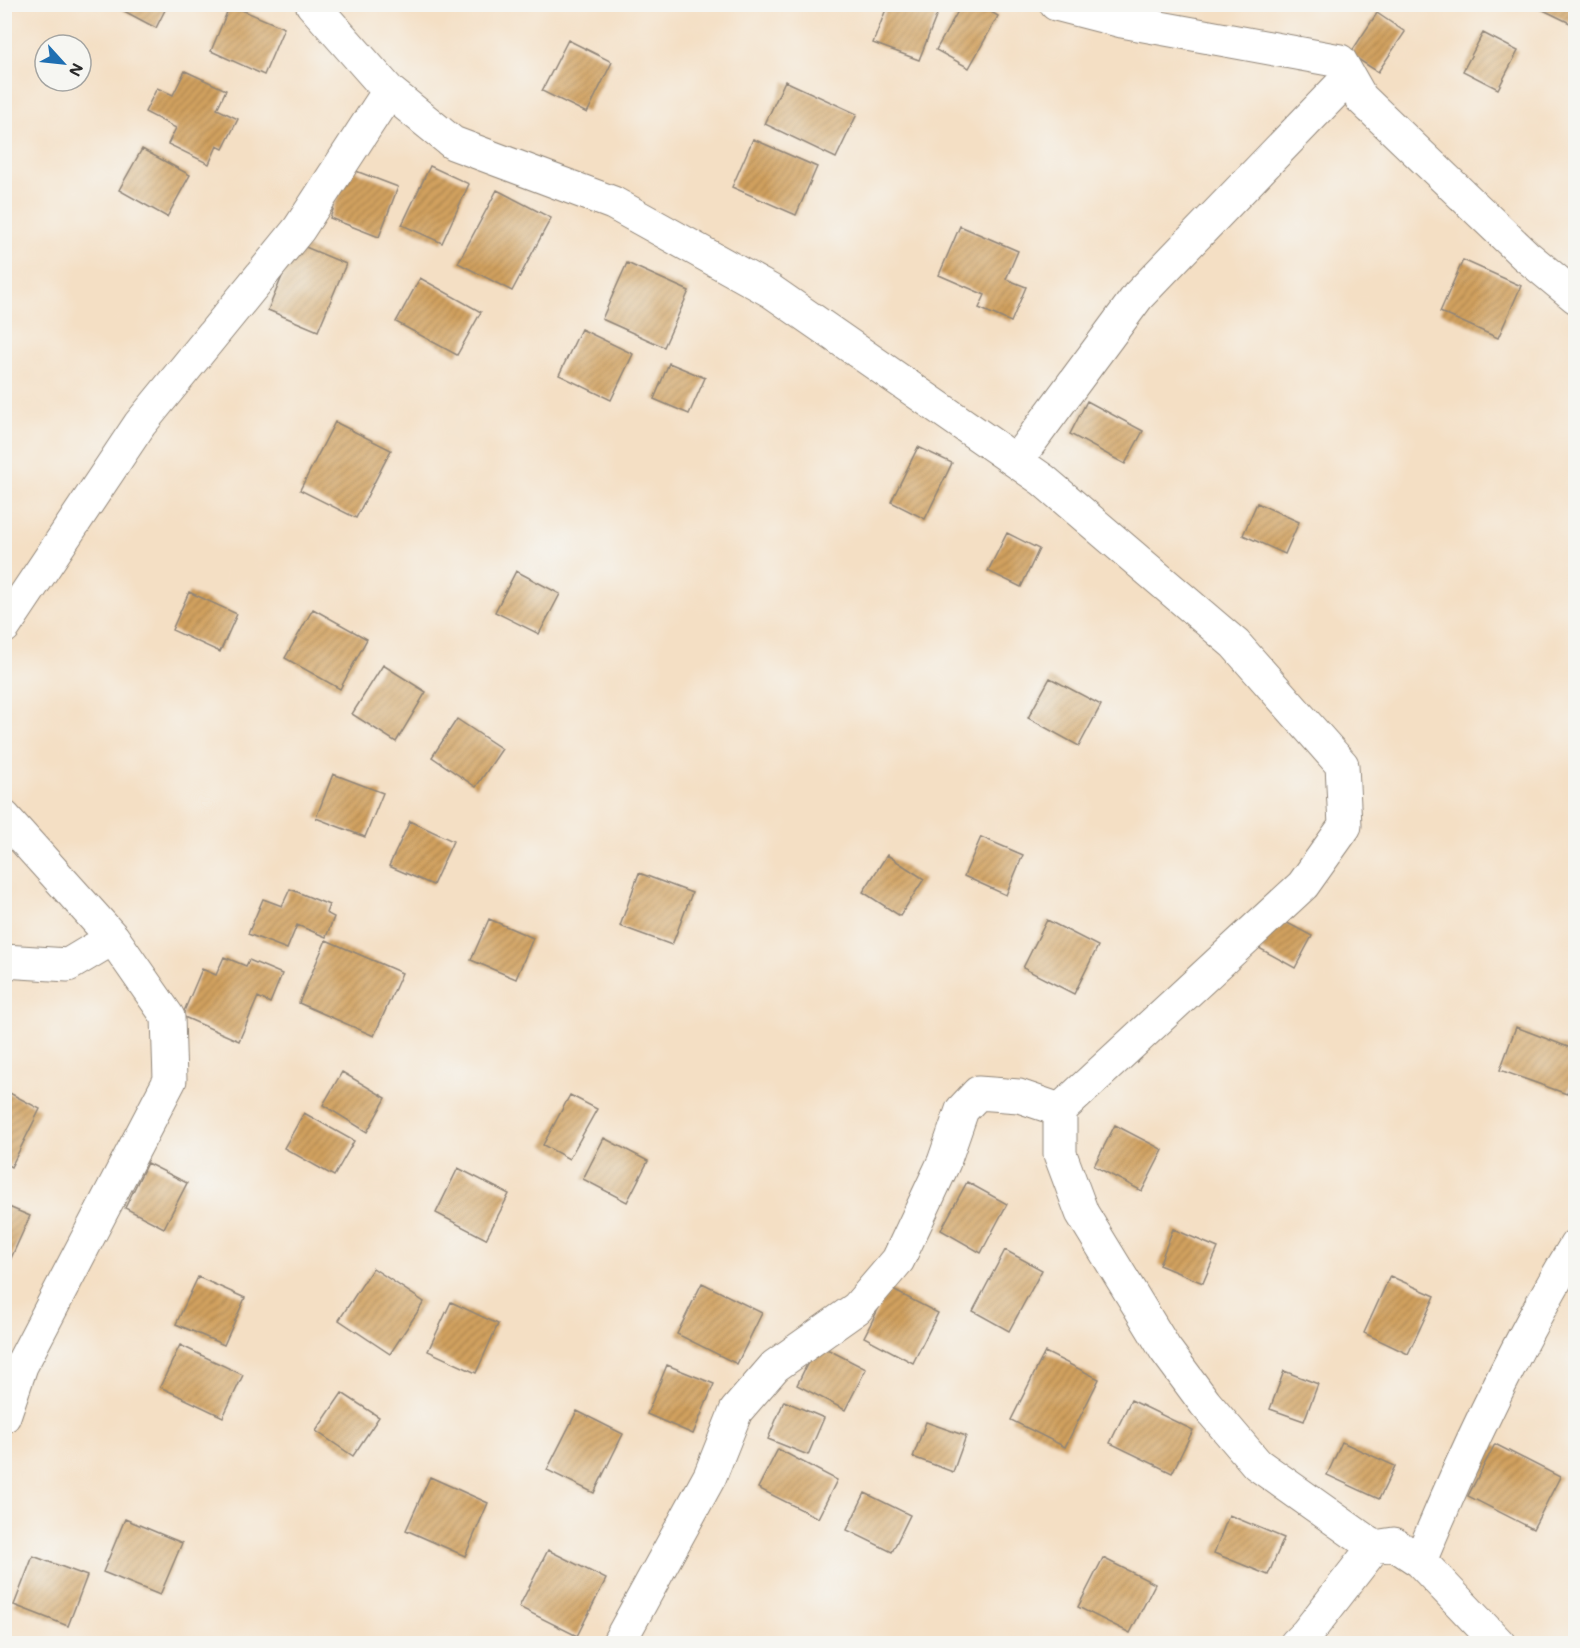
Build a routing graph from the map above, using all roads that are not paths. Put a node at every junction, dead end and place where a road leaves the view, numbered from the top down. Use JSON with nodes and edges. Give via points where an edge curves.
{"nodes":[{"id":1,"x":312,"y":4,"type":"edge"},
{"id":2,"x":1056,"y":4,"type":"edge"},
{"id":3,"x":1349,"y":77,"type":"junction"},
{"id":4,"x":389,"y":91,"type":"junction"},
{"id":5,"x":1575,"y":297,"type":"edge"},
{"id":6,"x":1016,"y":461,"type":"junction"},
{"id":7,"x":4,"y":627,"type":"edge"},
{"id":8,"x":4,"y":817,"type":"edge"},
{"id":9,"x":112,"y":939,"type":"junction"},
{"id":10,"x":4,"y":961,"type":"edge"},
{"id":11,"x":1060,"y":1110,"type":"junction"},
{"id":12,"x":1575,"y":1245,"type":"edge"},
{"id":13,"x":4,"y":1416,"type":"edge"},
{"id":14,"x":1374,"y":1547,"type":"junction"},
{"id":15,"x":1420,"y":1561,"type":"junction"},
{"id":16,"x":618,"y":1644,"type":"edge"},
{"id":17,"x":1296,"y":1644,"type":"edge"},
{"id":18,"x":1499,"y":1644,"type":"edge"}],
"edges":[{"from":1,"to":4,"type":"street"},
{"from":2,"to":3,"type":"street","via":[[1122,21],[1340,61]]},
{"from":3,"to":5,"type":"street","via":[[1361,98]]},
{"from":3,"to":6,"type":"street","via":[[1138,296]]},
{"from":4,"to":6,"type":"street","via":[[453,143],[613,203],[771,291]]},
{"from":4,"to":7,"type":"street","via":[[299,229],[140,424]]},
{"from":6,"to":11,"type":"street","via":[[1235,644],[1342,765],[1345,826],[1303,885]]},
{"from":8,"to":9,"type":"street"},
{"from":9,"to":10,"type":"street","via":[[68,965]]},
{"from":9,"to":13,"type":"street","via":[[168,1017],[170,1080],[21,1366]]},
{"from":11,"to":14,"type":"street","via":[[1060,1154],[1082,1213],[1165,1349],[1257,1464]]},
{"from":11,"to":16,"type":"street","via":[[1019,1096],[978,1093],[962,1110],[944,1162],[898,1260],[856,1308],[775,1366],[736,1411],[710,1476]]},
{"from":12,"to":15,"type":"street","via":[[1510,1363]]},
{"from":14,"to":15,"type":"street","via":[[1394,1544]]},
{"from":14,"to":17,"type":"street"},
{"from":15,"to":18,"type":"street"}]}
